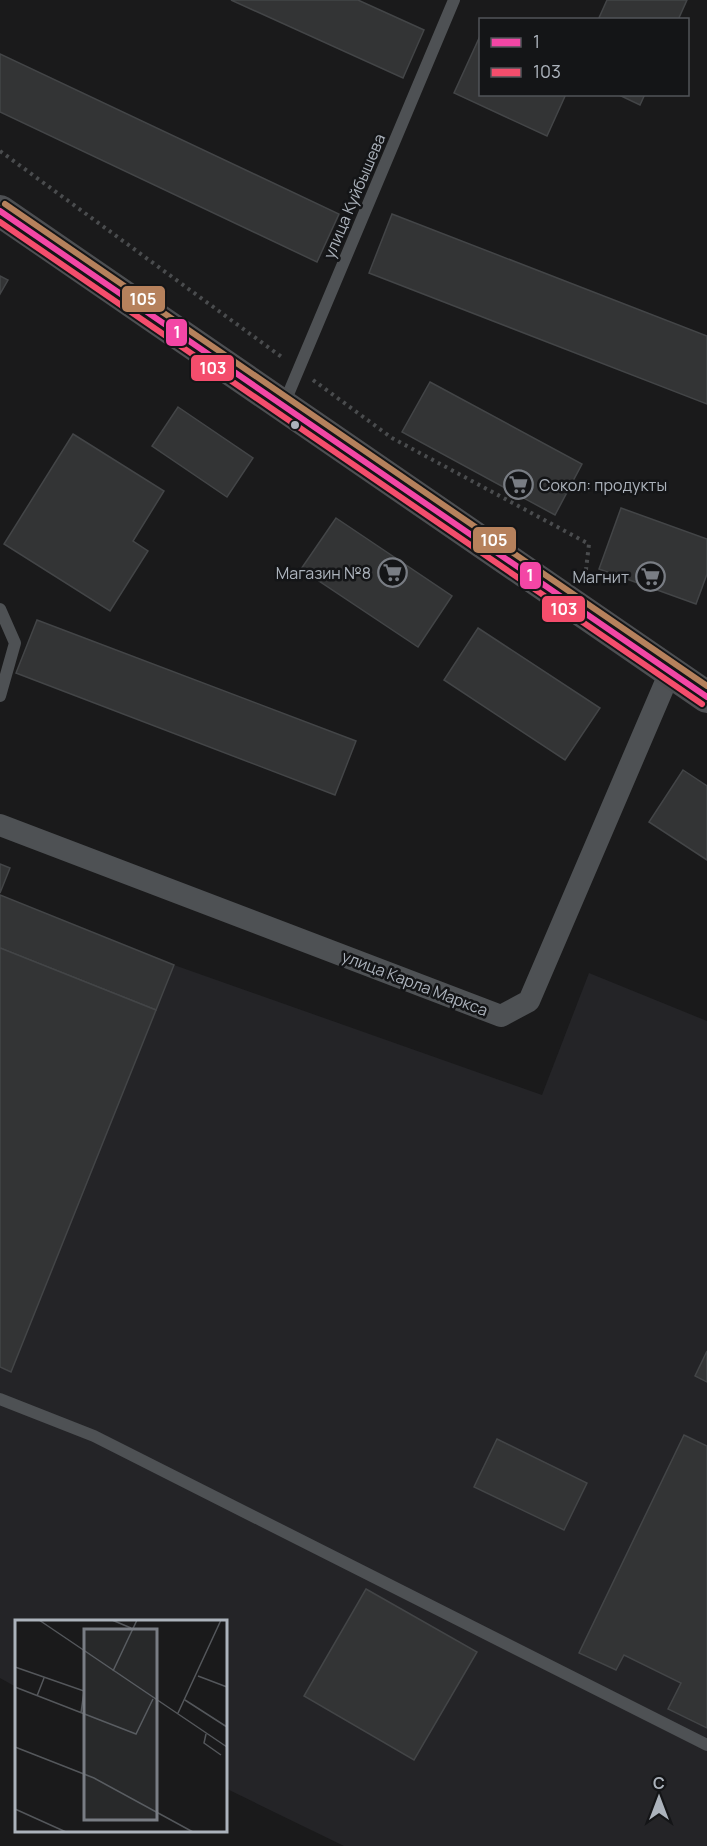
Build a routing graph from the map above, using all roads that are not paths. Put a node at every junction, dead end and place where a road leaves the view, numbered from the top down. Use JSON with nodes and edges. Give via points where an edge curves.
{"nodes":[{"id":1,"x":454,"y":0,"type":"edge"},
{"id":2,"x":0,"y":211,"type":"edge"},
{"id":3,"x":284,"y":405,"type":"junction"},
{"id":4,"x":0,"y":609,"type":"edge"},
{"id":5,"x":670,"y":672,"type":"junction"},
{"id":6,"x":0,"y":696,"type":"edge"},
{"id":7,"x":707,"y":697,"type":"edge"},
{"id":8,"x":0,"y":825,"type":"edge"},
{"id":9,"x":0,"y":1399,"type":"edge"},
{"id":10,"x":707,"y":1745,"type":"edge"}],
"edges":[{"from":1,"to":3,"type":"lane","name":"улица Куйбышева"},
{"from":2,"to":3,"type":"main road"},
{"from":3,"to":5,"type":"main road"},
{"from":4,"to":6,"type":"lane","via":[[15,643]]},
{"from":5,"to":7,"type":"main road"},
{"from":5,"to":8,"type":"street","name":"улица Карла Маркса","via":[[528,1001],[501,1016]]},
{"from":9,"to":10,"type":"lane","via":[[94,1436]]}]}
